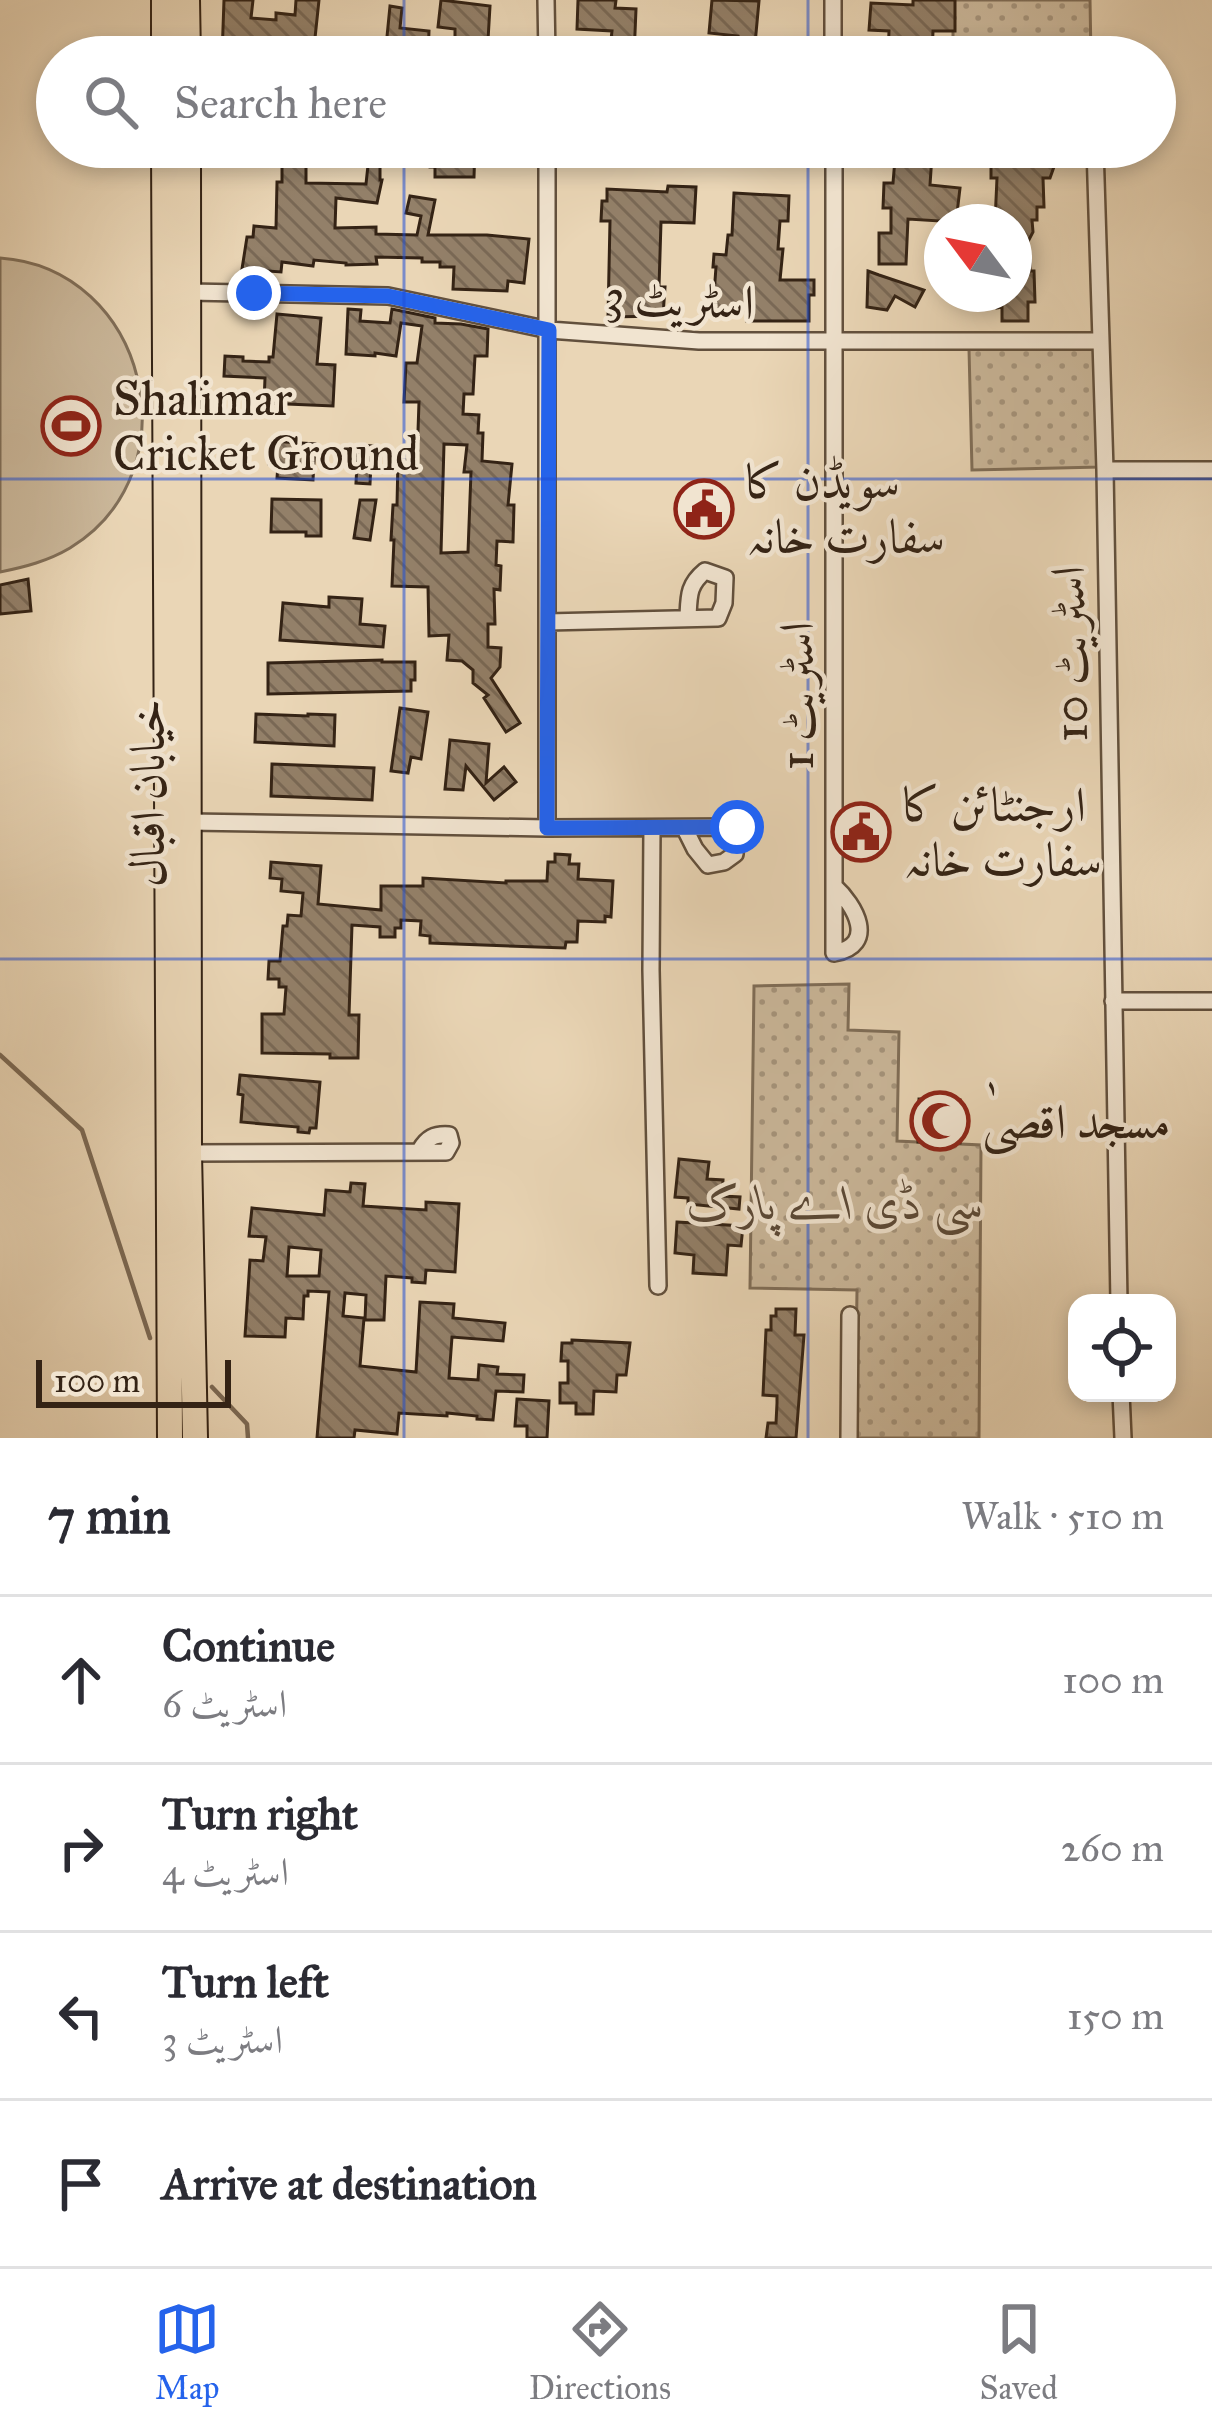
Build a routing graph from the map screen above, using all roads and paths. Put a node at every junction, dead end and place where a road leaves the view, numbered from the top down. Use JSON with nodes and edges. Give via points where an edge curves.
{"nodes":[{"id":1,"x":164,"y":0,"type":"edge"},
{"id":2,"x":188,"y":0,"type":"edge"},
{"id":3,"x":546,"y":0,"type":"edge"},
{"id":4,"x":833,"y":0,"type":"edge"},
{"id":5,"x":164,"y":36,"type":"edge"},
{"id":6,"x":188,"y":36,"type":"edge"},
{"id":7,"x":547,"y":36,"type":"edge"},
{"id":8,"x":833,"y":36,"type":"edge"},
{"id":9,"x":165,"y":168,"type":"edge"},
{"id":10,"x":188,"y":168,"type":"edge"},
{"id":11,"x":547,"y":168,"type":"edge"},
{"id":12,"x":834,"y":168,"type":"edge"},
{"id":13,"x":1096,"y":168,"type":"edge"},
{"id":14,"x":188,"y":292,"type":"junction"},
{"id":15,"x":549,"y":330,"type":"junction"},
{"id":16,"x":1100,"y":341,"type":"junction"},
{"id":17,"x":836,"y":343,"type":"junction"},
{"id":18,"x":1105,"y":470,"type":"junction"},
{"id":19,"x":1212,"y":470,"type":"edge"},
{"id":20,"x":177,"y":566,"type":"junction"},
{"id":21,"x":688,"y":617,"type":"dead end"},
{"id":22,"x":548,"y":622,"type":"junction"},
{"id":23,"x":189,"y":822,"type":"junction"},
{"id":24,"x":547,"y":828,"type":"junction"},
{"id":25,"x":652,"y":828,"type":"junction"},
{"id":26,"x":686,"y":831,"type":"dead end"},
{"id":27,"x":834,"y":886,"type":"dead end"},
{"id":28,"x":1113,"y":1000,"type":"junction"},
{"id":29,"x":1212,"y":1001,"type":"edge"},
{"id":30,"x":420,"y":1150,"type":"dead end"},
{"id":31,"x":189,"y":1153,"type":"junction"},
{"id":32,"x":658,"y":1286,"type":"dead end"},
{"id":33,"x":1119,"y":1294,"type":"edge"},
{"id":34,"x":850,"y":1316,"type":"dead end"},
{"id":35,"x":1122,"y":1402,"type":"edge"},
{"id":36,"x":170,"y":1438,"type":"edge"},
{"id":37,"x":195,"y":1438,"type":"edge"},
{"id":38,"x":849,"y":1438,"type":"edge"},
{"id":39,"x":1124,"y":1438,"type":"edge"}],
"edges":[{"from":1,"to":5,"type":"main road"},
{"from":2,"to":6,"type":"main road"},
{"from":3,"to":7,"type":"street"},
{"from":4,"to":8,"type":"street"},
{"from":9,"to":20,"type":"main road","name":"خیابان اقبال"},
{"from":10,"to":14,"type":"main road","name":"خیابان اقبال"},
{"from":11,"to":15,"type":"street"},
{"from":12,"to":17,"type":"street","name":"اسٹریٹ 1"},
{"from":13,"to":16,"type":"street","name":"اسٹریٹ 10"},
{"from":14,"to":15,"type":"street","name":"اسٹریٹ 3","via":[[388,296]]},
{"from":14,"to":20,"type":"main road","name":"خیابان اقبال"},
{"from":15,"to":17,"type":"street","name":"اسٹریٹ 3"},
{"from":15,"to":22,"type":"street"},
{"from":16,"to":17,"type":"street","name":"اسٹریٹ 3"},
{"from":16,"to":18,"type":"street","name":"اسٹریٹ 10"},
{"from":17,"to":27,"type":"street","name":"اسٹریٹ 1"},
{"from":18,"to":19,"type":"street"},
{"from":18,"to":28,"type":"street","name":"اسٹریٹ 10"},
{"from":20,"to":23,"type":"main road","name":"خیابان اقبال"},
{"from":20,"to":36,"type":"main road","name":"خیابان اقبال"},
{"from":21,"to":22,"type":"street","via":[[695,580],[705,572],[725,578],[718,617]]},
{"from":22,"to":24,"type":"street"},
{"from":23,"to":24,"type":"street"},
{"from":23,"to":31,"type":"main road","name":"خیابان اقبال"},
{"from":24,"to":25,"type":"street"},
{"from":25,"to":26,"type":"street","via":[[737,827],[735,854],[708,865]]},
{"from":25,"to":32,"type":"street"},
{"from":28,"to":29,"type":"street"},
{"from":28,"to":33,"type":"street","name":"اسٹریٹ 10"},
{"from":30,"to":31,"type":"street","via":[[438,1135],[452,1143],[446,1152]]},
{"from":31,"to":37,"type":"main road","name":"خیابان اقبال"},
{"from":34,"to":38,"type":"street"},
{"from":35,"to":39,"type":"street"}]}
